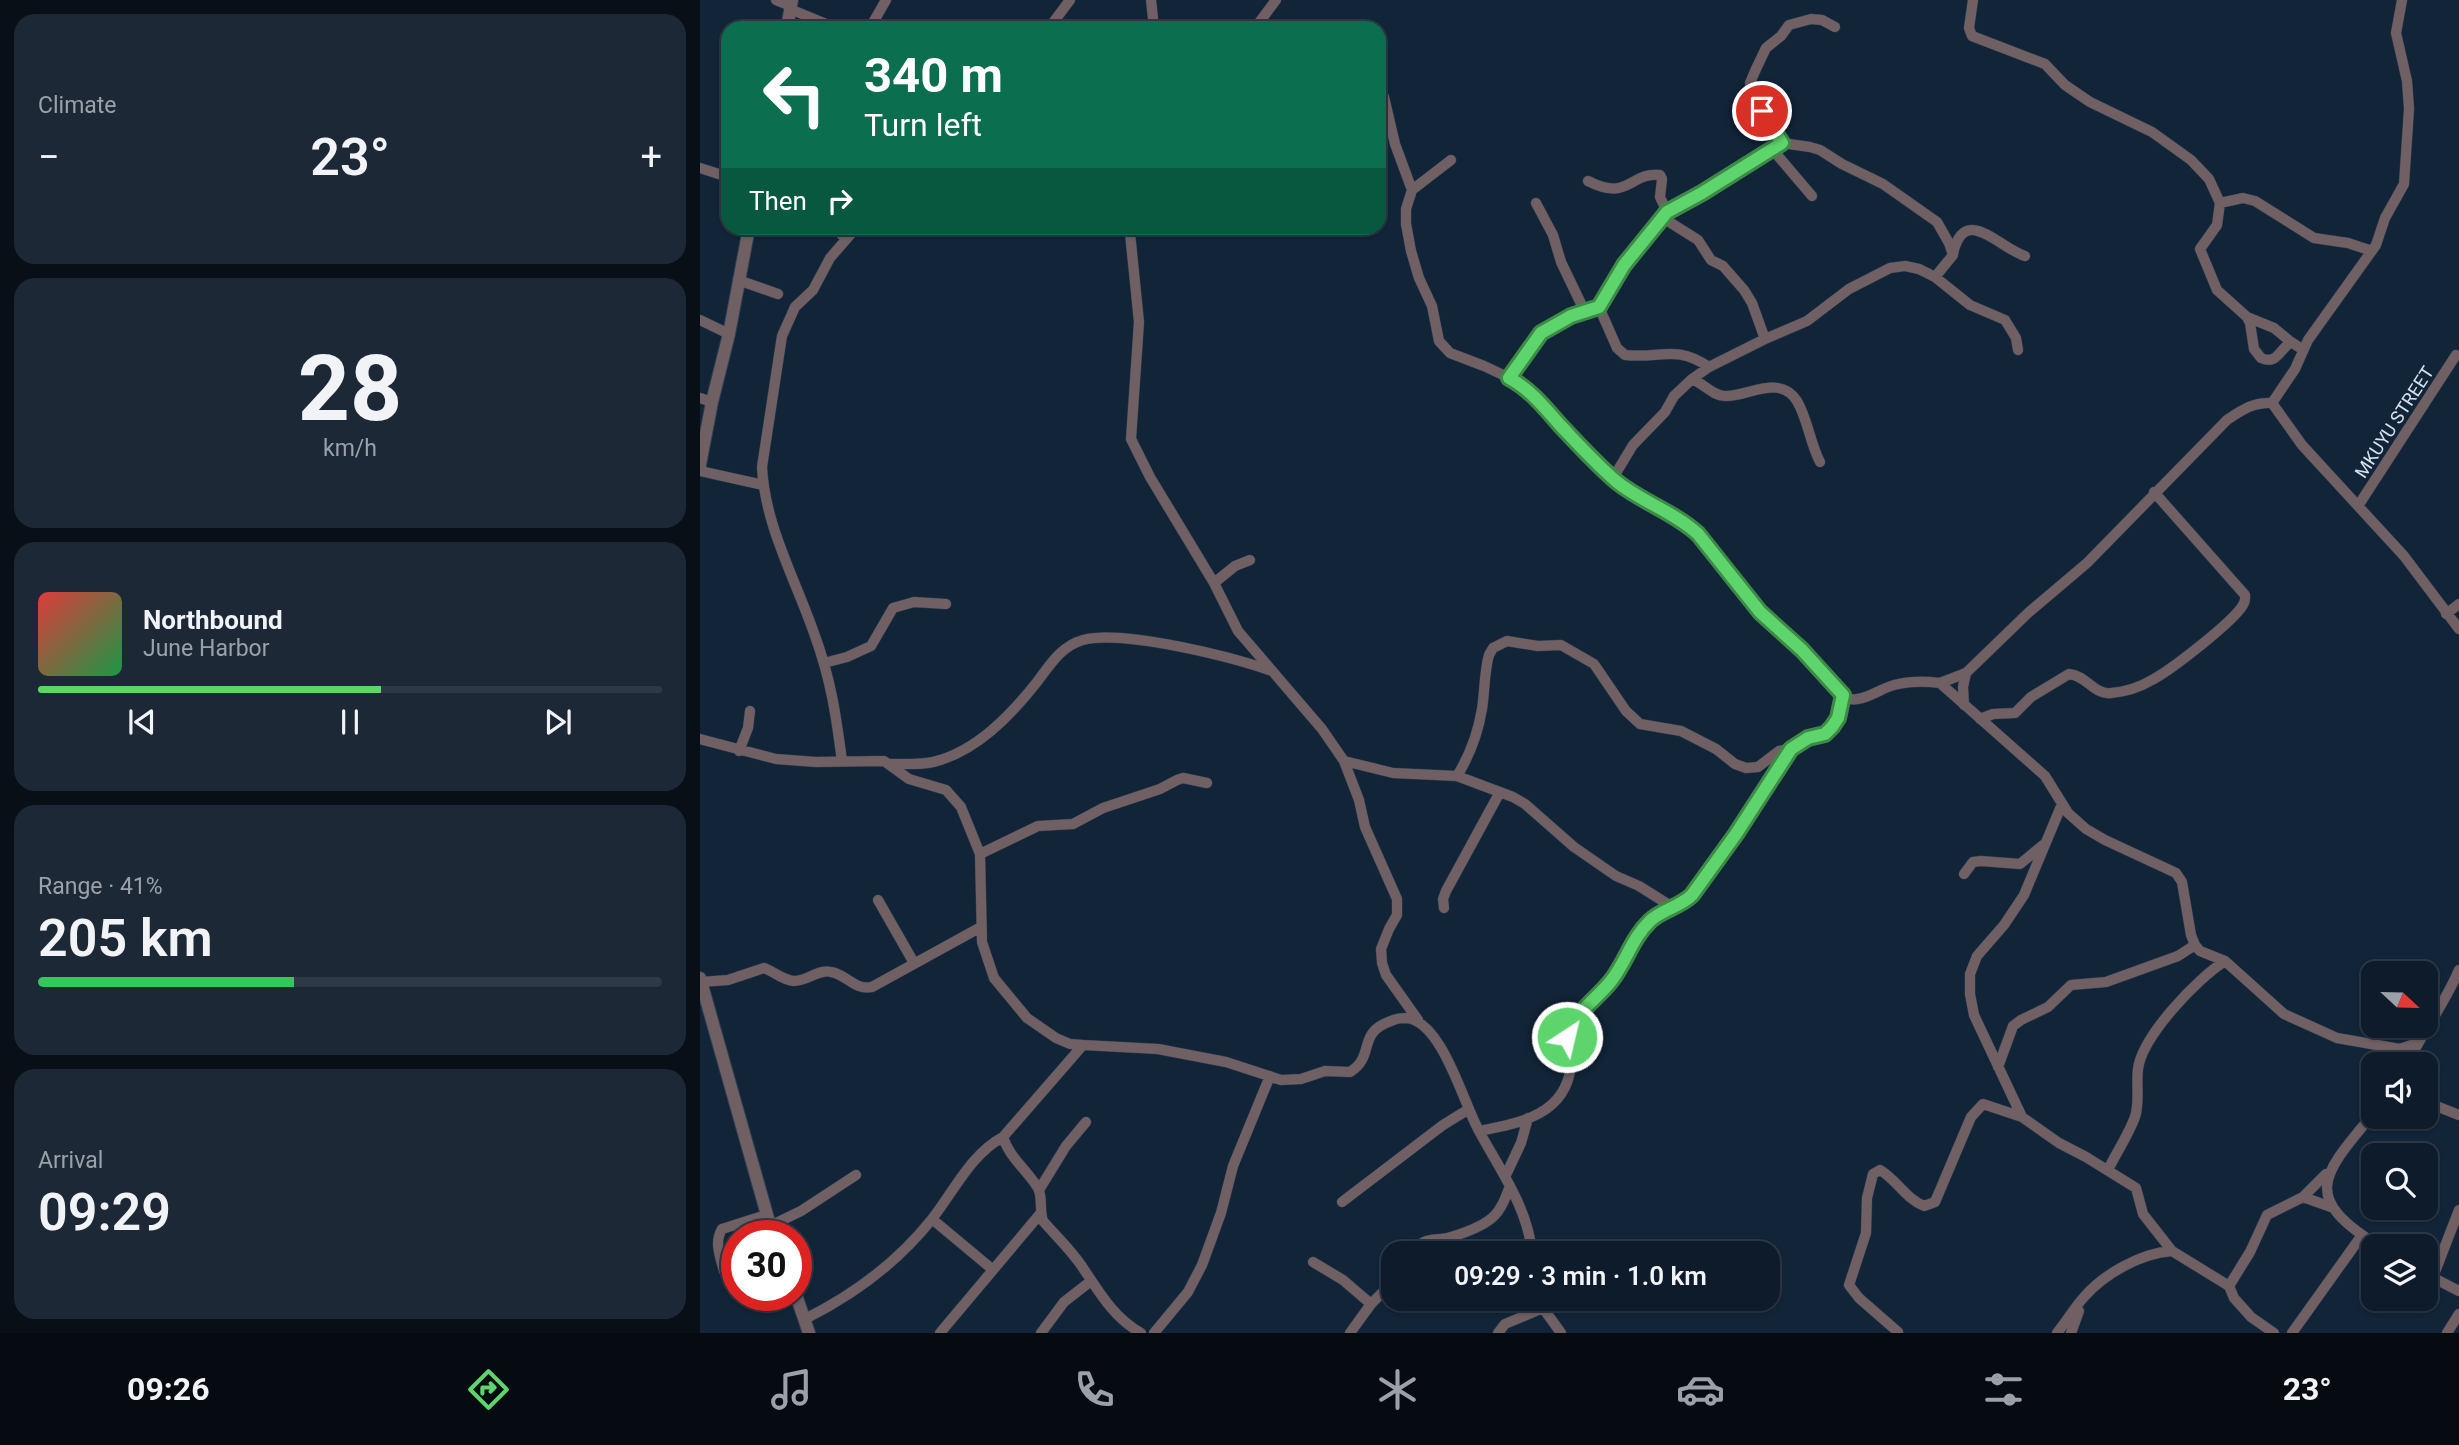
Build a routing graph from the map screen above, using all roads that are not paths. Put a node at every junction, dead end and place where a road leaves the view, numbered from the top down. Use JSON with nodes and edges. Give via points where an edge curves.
{"nodes":[{"id":1,"x":776,"y":0,"type":"edge"},
{"id":2,"x":886,"y":0,"type":"edge"},
{"id":3,"x":1070,"y":0,"type":"edge"},
{"id":4,"x":1151,"y":0,"type":"edge"},
{"id":5,"x":1276,"y":0,"type":"edge"},
{"id":6,"x":1973,"y":0,"type":"edge"},
{"id":7,"x":2402,"y":0,"type":"edge"},
{"id":8,"x":791,"y":5,"type":"edge"},
{"id":9,"x":822,"y":21,"type":"edge"},
{"id":10,"x":874,"y":21,"type":"edge"},
{"id":11,"x":1054,"y":21,"type":"edge"},
{"id":12,"x":1153,"y":21,"type":"edge"},
{"id":13,"x":1260,"y":21,"type":"edge"},
{"id":14,"x":1835,"y":27,"type":"dead end"},
{"id":15,"x":1386,"y":106,"type":"edge"},
{"id":16,"x":1782,"y":143,"type":"junction"},
{"id":17,"x":1772,"y":149,"type":"junction"},
{"id":18,"x":1451,"y":160,"type":"dead end"},
{"id":19,"x":700,"y":168,"type":"edge"},
{"id":20,"x":721,"y":175,"type":"edge"},
{"id":21,"x":1588,"y":181,"type":"dead end"},
{"id":22,"x":1412,"y":190,"type":"junction"},
{"id":23,"x":1812,"y":196,"type":"dead end"},
{"id":24,"x":1536,"y":203,"type":"dead end"},
{"id":25,"x":2220,"y":203,"type":"junction"},
{"id":26,"x":1665,"y":215,"type":"junction"},
{"id":27,"x":748,"y":235,"type":"edge"},
{"id":28,"x":842,"y":235,"type":"edge"},
{"id":29,"x":848,"y":235,"type":"edge"},
{"id":30,"x":1130,"y":235,"type":"edge"},
{"id":31,"x":845,"y":238,"type":"junction"},
{"id":32,"x":2372,"y":251,"type":"junction"},
{"id":33,"x":1953,"y":255,"type":"junction"},
{"id":34,"x":2025,"y":256,"type":"dead end"},
{"id":35,"x":1935,"y":277,"type":"junction"},
{"id":36,"x":738,"y":280,"type":"junction"},
{"id":37,"x":778,"y":294,"type":"dead end"},
{"id":38,"x":1599,"y":307,"type":"junction"},
{"id":39,"x":1585,"y":312,"type":"junction"},
{"id":40,"x":2247,"y":317,"type":"junction"},
{"id":41,"x":700,"y":320,"type":"edge"},
{"id":42,"x":729,"y":334,"type":"junction"},
{"id":43,"x":1765,"y":339,"type":"junction"},
{"id":44,"x":2291,"y":342,"type":"junction"},
{"id":45,"x":2302,"y":349,"type":"junction"},
{"id":46,"x":2018,"y":351,"type":"dead end"},
{"id":47,"x":2456,"y":355,"type":"dead end"},
{"id":48,"x":1709,"y":366,"type":"junction"},
{"id":49,"x":1509,"y":378,"type":"junction"},
{"id":50,"x":1692,"y":379,"type":"junction"},
{"id":51,"x":706,"y":400,"type":"edge"},
{"id":52,"x":2272,"y":403,"type":"junction"},
{"id":53,"x":1820,"y":462,"type":"dead end"},
{"id":54,"x":700,"y":465,"type":"edge"},
{"id":55,"x":700,"y":471,"type":"edge"},
{"id":56,"x":1613,"y":478,"type":"junction"},
{"id":57,"x":763,"y":485,"type":"junction"},
{"id":58,"x":2154,"y":492,"type":"junction"},
{"id":59,"x":2358,"y":506,"type":"junction"},
{"id":60,"x":1250,"y":560,"type":"dead end"},
{"id":61,"x":1214,"y":583,"type":"junction"},
{"id":62,"x":946,"y":604,"type":"dead end"},
{"id":63,"x":2459,"y":604,"type":"edge"},
{"id":64,"x":2446,"y":614,"type":"junction"},
{"id":65,"x":2459,"y":629,"type":"edge"},
{"id":66,"x":824,"y":663,"type":"junction"},
{"id":67,"x":1272,"y":671,"type":"junction"},
{"id":68,"x":1966,"y":673,"type":"junction"},
{"id":69,"x":1940,"y":683,"type":"junction"},
{"id":70,"x":1843,"y":695,"type":"junction"},
{"id":71,"x":1964,"y":705,"type":"junction"},
{"id":72,"x":750,"y":711,"type":"dead end"},
{"id":73,"x":1980,"y":719,"type":"junction"},
{"id":74,"x":700,"y":739,"type":"edge"},
{"id":75,"x":1791,"y":749,"type":"junction"},
{"id":76,"x":739,"y":751,"type":"junction"},
{"id":77,"x":842,"y":761,"type":"junction"},
{"id":78,"x":1344,"y":761,"type":"junction"},
{"id":79,"x":890,"y":764,"type":"junction"},
{"id":80,"x":1457,"y":776,"type":"junction"},
{"id":81,"x":1207,"y":783,"type":"dead end"},
{"id":82,"x":1500,"y":792,"type":"junction"},
{"id":83,"x":2062,"y":804,"type":"junction"},
{"id":84,"x":2043,"y":844,"type":"junction"},
{"id":85,"x":980,"y":854,"type":"junction"},
{"id":86,"x":1964,"y":874,"type":"dead end"},
{"id":87,"x":878,"y":900,"type":"dead end"},
{"id":88,"x":1444,"y":908,"type":"dead end"},
{"id":89,"x":1674,"y":908,"type":"junction"},
{"id":90,"x":981,"y":927,"type":"junction"},
{"id":91,"x":2195,"y":945,"type":"junction"},
{"id":92,"x":2225,"y":961,"type":"junction"},
{"id":93,"x":914,"y":963,"type":"junction"},
{"id":94,"x":2458,"y":974,"type":"edge"},
{"id":95,"x":701,"y":983,"type":"edge"},
{"id":96,"x":1418,"y":1020,"type":"junction"},
{"id":97,"x":2417,"y":1043,"type":"junction"},
{"id":98,"x":1083,"y":1045,"type":"junction"},
{"id":99,"x":2400,"y":1048,"type":"junction"},
{"id":100,"x":2402,"y":1052,"type":"edge"},
{"id":101,"x":2412,"y":1052,"type":"edge"},
{"id":102,"x":1998,"y":1068,"type":"junction"},
{"id":103,"x":1270,"y":1076,"type":"junction"},
{"id":104,"x":2438,"y":1107,"type":"edge"},
{"id":105,"x":1469,"y":1109,"type":"junction"},
{"id":106,"x":2459,"y":1115,"type":"edge"},
{"id":107,"x":2022,"y":1117,"type":"junction"},
{"id":108,"x":1528,"y":1118,"type":"junction"},
{"id":109,"x":1086,"y":1122,"type":"dead end"},
{"id":110,"x":2362,"y":1129,"type":"edge"},
{"id":111,"x":1479,"y":1131,"type":"junction"},
{"id":112,"x":1003,"y":1137,"type":"junction"},
{"id":113,"x":2331,"y":1169,"type":"junction"},
{"id":114,"x":2108,"y":1170,"type":"junction"},
{"id":115,"x":856,"y":1175,"type":"dead end"},
{"id":116,"x":1508,"y":1181,"type":"junction"},
{"id":117,"x":1039,"y":1190,"type":"junction"},
{"id":118,"x":2303,"y":1197,"type":"junction"},
{"id":119,"x":1342,"y":1202,"type":"dead end"},
{"id":120,"x":2332,"y":1207,"type":"junction"},
{"id":121,"x":2459,"y":1210,"type":"edge"},
{"id":122,"x":1040,"y":1214,"type":"junction"},
{"id":123,"x":932,"y":1219,"type":"junction"},
{"id":124,"x":768,"y":1220,"type":"edge"},
{"id":125,"x":782,"y":1220,"type":"edge"},
{"id":126,"x":721,"y":1231,"type":"edge"},
{"id":127,"x":2361,"y":1235,"type":"edge"},
{"id":128,"x":2361,"y":1237,"type":"edge"},
{"id":129,"x":1424,"y":1241,"type":"edge"},
{"id":130,"x":1530,"y":1241,"type":"edge"},
{"id":131,"x":2172,"y":1251,"type":"junction"},
{"id":132,"x":2438,"y":1256,"type":"edge"},
{"id":133,"x":721,"y":1259,"type":"edge"},
{"id":134,"x":1313,"y":1262,"type":"dead end"},
{"id":135,"x":992,"y":1269,"type":"junction"},
{"id":136,"x":2438,"y":1280,"type":"edge"},
{"id":137,"x":1091,"y":1281,"type":"junction"},
{"id":138,"x":2229,"y":1286,"type":"junction"},
{"id":139,"x":2459,"y":1291,"type":"edge"},
{"id":140,"x":1381,"y":1294,"type":"edge"},
{"id":141,"x":2084,"y":1297,"type":"junction"},
{"id":142,"x":1371,"y":1304,"type":"junction"},
{"id":143,"x":802,"y":1311,"type":"edge"},
{"id":144,"x":1528,"y":1311,"type":"edge"},
{"id":145,"x":1546,"y":1311,"type":"edge"},
{"id":146,"x":2459,"y":1314,"type":"edge"},
{"id":147,"x":805,"y":1320,"type":"junction"},
{"id":148,"x":1898,"y":1332,"type":"edge"},
{"id":149,"x":809,"y":1333,"type":"edge"},
{"id":150,"x":940,"y":1333,"type":"edge"},
{"id":151,"x":1041,"y":1333,"type":"edge"},
{"id":152,"x":1141,"y":1333,"type":"edge"},
{"id":153,"x":1154,"y":1333,"type":"edge"},
{"id":154,"x":1350,"y":1333,"type":"edge"},
{"id":155,"x":1498,"y":1333,"type":"edge"},
{"id":156,"x":1561,"y":1333,"type":"edge"},
{"id":157,"x":2057,"y":1333,"type":"edge"},
{"id":158,"x":2071,"y":1333,"type":"edge"},
{"id":159,"x":2274,"y":1333,"type":"edge"},
{"id":160,"x":2292,"y":1333,"type":"edge"},
{"id":161,"x":2447,"y":1333,"type":"edge"}],
"edges":[{"from":1,"to":8,"type":"street"},
{"from":2,"to":10,"type":"street"},
{"from":3,"to":11,"type":"street"},
{"from":4,"to":12,"type":"street"},
{"from":5,"to":13,"type":"street"},
{"from":6,"to":25,"type":"street","via":[[1972,36],[2045,64],[2090,102],[2152,132],[2200,168]]},
{"from":7,"to":32,"type":"street","via":[[2396,33],[2407,81],[2406,170],[2404,184],[2390,205]]},
{"from":8,"to":9,"type":"street"},
{"from":14,"to":16,"type":"street","via":[[1811,19],[1789,25],[1766,48],[1756,69],[1751,83],[1756,99]]},
{"from":15,"to":22,"type":"street"},
{"from":16,"to":17,"type":"street"},
{"from":16,"to":33,"type":"street","via":[[1820,150],[1883,184],[1937,222]]},
{"from":17,"to":23,"type":"street"},
{"from":17,"to":26,"type":"street"},
{"from":18,"to":22,"type":"street"},
{"from":19,"to":20,"type":"street"},
{"from":21,"to":26,"type":"street","via":[[1616,190],[1660,175]]},
{"from":22,"to":49,"type":"street","via":[[1406,224],[1439,341],[1450,353]]},
{"from":24,"to":39,"type":"street"},
{"from":25,"to":32,"type":"street","via":[[2243,198],[2255,201],[2314,238]]},
{"from":25,"to":40,"type":"street","via":[[2217,225],[2200,252],[2217,290]]},
{"from":26,"to":38,"type":"street","via":[[1624,265]]},
{"from":26,"to":43,"type":"street","via":[[1698,240],[1744,289]]},
{"from":27,"to":36,"type":"street"},
{"from":28,"to":31,"type":"street"},
{"from":29,"to":31,"type":"street"},
{"from":30,"to":61,"type":"street","via":[[1139,322],[1131,439]]},
{"from":31,"to":57,"type":"street","via":[[813,290],[795,307],[782,336],[764,449]]},
{"from":32,"to":45,"type":"street"},
{"from":33,"to":34,"type":"street","via":[[1959,237],[1979,230]]},
{"from":33,"to":35,"type":"street"},
{"from":35,"to":43,"type":"street","via":[[1919,269],[1890,268],[1849,289],[1807,321]]},
{"from":35,"to":46,"type":"street","via":[[1970,305],[2005,320]]},
{"from":36,"to":37,"type":"street"},
{"from":36,"to":42,"type":"street"},
{"from":38,"to":39,"type":"street"},
{"from":38,"to":48,"type":"street","via":[[1620,352],[1633,356],[1678,353]]},
{"from":39,"to":49,"type":"street","via":[[1541,333]]},
{"from":40,"to":44,"type":"street","via":[[2274,328]]},
{"from":40,"to":44,"type":"street","via":[[2254,349],[2261,358],[2275,359]]},
{"from":41,"to":42,"type":"street"},
{"from":42,"to":51,"type":"street"},
{"from":43,"to":48,"type":"street"},
{"from":44,"to":45,"type":"street"},
{"from":45,"to":52,"type":"street","via":[[2295,369]]},
{"from":47,"to":59,"type":"street","name":"MKUYU STREET"},
{"from":48,"to":50,"type":"street"},
{"from":49,"to":56,"type":"street","via":[[1535,397]]},
{"from":50,"to":53,"type":"street","via":[[1727,397],[1761,388],[1784,389],[1796,400]]},
{"from":50,"to":56,"type":"street","via":[[1633,446]]},
{"from":51,"to":54,"type":"street"},
{"from":52,"to":58,"type":"street","via":[[2245,407],[2227,420]]},
{"from":52,"to":59,"type":"street","via":[[2302,445]]},
{"from":55,"to":57,"type":"street"},
{"from":56,"to":70,"type":"street","via":[[1698,534],[1760,612]]},
{"from":57,"to":66,"type":"street","via":[[780,551]]},
{"from":58,"to":68,"type":"street","via":[[2087,564]]},
{"from":58,"to":73,"type":"street","via":[[2245,595],[2243,605],[2176,664],[2133,689],[2109,694],[2069,674],[2031,697],[2015,713]]},
{"from":59,"to":64,"type":"street","via":[[2404,556]]},
{"from":60,"to":61,"type":"street"},
{"from":61,"to":67,"type":"street","via":[[1238,631]]},
{"from":62,"to":66,"type":"street","via":[[914,602],[893,608],[871,646]]},
{"from":63,"to":64,"type":"street"},
{"from":64,"to":65,"type":"street"},
{"from":66,"to":77,"type":"street","via":[[834,697]]},
{"from":67,"to":78,"type":"street"},
{"from":67,"to":79,"type":"street","via":[[1224,656],[1128,639],[1084,640],[1058,653],[1019,706],[970,745],[934,762]]},
{"from":68,"to":69,"type":"street"},
{"from":68,"to":71,"type":"street"},
{"from":69,"to":70,"type":"street","via":[[1895,685],[1853,701]]},
{"from":69,"to":71,"type":"street"},
{"from":70,"to":75,"type":"street","via":[[1832,727]]},
{"from":71,"to":73,"type":"street"},
{"from":72,"to":76,"type":"street"},
{"from":73,"to":83,"type":"street","via":[[2045,776]]},
{"from":74,"to":76,"type":"street"},
{"from":75,"to":80,"type":"street","via":[[1779,751],[1758,767],[1735,764],[1681,731],[1640,724],[1594,664],[1561,645],[1507,640],[1489,655],[1477,731]]},
{"from":75,"to":89,"type":"street","via":[[1692,895]]},
{"from":76,"to":77,"type":"street","via":[[776,759]]},
{"from":77,"to":79,"type":"street"},
{"from":78,"to":80,"type":"street","via":[[1392,773]]},
{"from":78,"to":96,"type":"street","via":[[1399,908],[1384,939],[1382,963]]},
{"from":79,"to":85,"type":"street","via":[[909,779],[937,786],[954,797]]},
{"from":80,"to":82,"type":"street"},
{"from":81,"to":85,"type":"street","via":[[1183,778],[1073,824],[1038,826]]},
{"from":82,"to":88,"type":"street","via":[[1446,891]]},
{"from":82,"to":89,"type":"street","via":[[1525,804],[1616,876]]},
{"from":83,"to":84,"type":"street"},
{"from":83,"to":91,"type":"street","via":[[2105,840],[2176,873],[2182,882]]},
{"from":84,"to":86,"type":"street","via":[[2020,864],[1973,862]]},
{"from":84,"to":102,"type":"street","via":[[2024,895],[1977,956],[1970,974],[1974,1015]]},
{"from":85,"to":90,"type":"street"},
{"from":87,"to":93,"type":"street"},
{"from":89,"to":108,"type":"street","via":[[1652,919],[1611,982],[1572,1025],[1567,1037],[1571,1068],[1563,1091],[1552,1106]]},
{"from":90,"to":93,"type":"street"},
{"from":90,"to":98,"type":"street","via":[[989,965],[1001,989],[1040,1029],[1070,1044]]},
{"from":91,"to":92,"type":"street"},
{"from":91,"to":102,"type":"street","via":[[2169,960],[2106,982],[2071,985],[2049,1007],[2013,1026]]},
{"from":92,"to":99,"type":"street","via":[[2284,1014],[2337,1038]]},
{"from":92,"to":114,"type":"street","via":[[2170,1012],[2144,1053],[2138,1066],[2136,1115]]},
{"from":93,"to":95,"type":"street","via":[[864,988],[830,971],[792,981],[764,968]]},
{"from":94,"to":97,"type":"street"},
{"from":95,"to":124,"type":"street"},
{"from":96,"to":103,"type":"street","via":[[1396,1019],[1374,1029],[1363,1060],[1350,1072],[1325,1071],[1292,1080]]},
{"from":96,"to":105,"type":"street","via":[[1449,1062]]},
{"from":97,"to":99,"type":"street"},
{"from":97,"to":101,"type":"street"},
{"from":98,"to":103,"type":"street","via":[[1158,1049]]},
{"from":98,"to":112,"type":"street"},
{"from":99,"to":100,"type":"street"},
{"from":102,"to":107,"type":"street"},
{"from":103,"to":153,"type":"street","via":[[1233,1166],[1202,1265],[1188,1292]]},
{"from":104,"to":106,"type":"street"},
{"from":105,"to":111,"type":"street"},
{"from":105,"to":119,"type":"street"},
{"from":107,"to":114,"type":"street"},
{"from":107,"to":148,"type":"street","via":[[1983,1104],[1976,1109],[1941,1190],[1930,1204],[1904,1194],[1880,1170],[1873,1174],[1867,1198],[1867,1233],[1849,1285]]},
{"from":108,"to":111,"type":"street"},
{"from":108,"to":116,"type":"street"},
{"from":109,"to":117,"type":"street"},
{"from":110,"to":113,"type":"street"},
{"from":111,"to":116,"type":"street"},
{"from":112,"to":117,"type":"street"},
{"from":112,"to":123,"type":"street","via":[[990,1143]]},
{"from":113,"to":118,"type":"street"},
{"from":113,"to":120,"type":"street","via":[[2325,1184]]},
{"from":114,"to":131,"type":"street","via":[[2136,1188],[2143,1214]]},
{"from":115,"to":125,"type":"street"},
{"from":116,"to":129,"type":"street","via":[[1501,1207],[1489,1220],[1450,1238]]},
{"from":116,"to":130,"type":"street"},
{"from":117,"to":122,"type":"street"},
{"from":118,"to":120,"type":"street"},
{"from":118,"to":138,"type":"street","via":[[2267,1215]]},
{"from":120,"to":127,"type":"street"},
{"from":121,"to":132,"type":"street"},
{"from":122,"to":135,"type":"street"},
{"from":122,"to":137,"type":"street"},
{"from":123,"to":135,"type":"street"},
{"from":123,"to":147,"type":"street","via":[[852,1294]]},
{"from":126,"to":133,"type":"street"},
{"from":128,"to":160,"type":"street"},
{"from":131,"to":138,"type":"street"},
{"from":131,"to":141,"type":"street","via":[[2124,1266]]},
{"from":134,"to":142,"type":"street"},
{"from":135,"to":150,"type":"street"},
{"from":136,"to":139,"type":"street"},
{"from":137,"to":151,"type":"street","via":[[1064,1302]]},
{"from":137,"to":152,"type":"street","via":[[1119,1317]]},
{"from":138,"to":159,"type":"street","via":[[2251,1317]]},
{"from":140,"to":142,"type":"street"},
{"from":141,"to":157,"type":"street"},
{"from":141,"to":158,"type":"street"},
{"from":142,"to":154,"type":"street"},
{"from":143,"to":147,"type":"street"},
{"from":144,"to":155,"type":"street"},
{"from":145,"to":156,"type":"street"},
{"from":146,"to":161,"type":"street"},
{"from":147,"to":149,"type":"street"}]}
